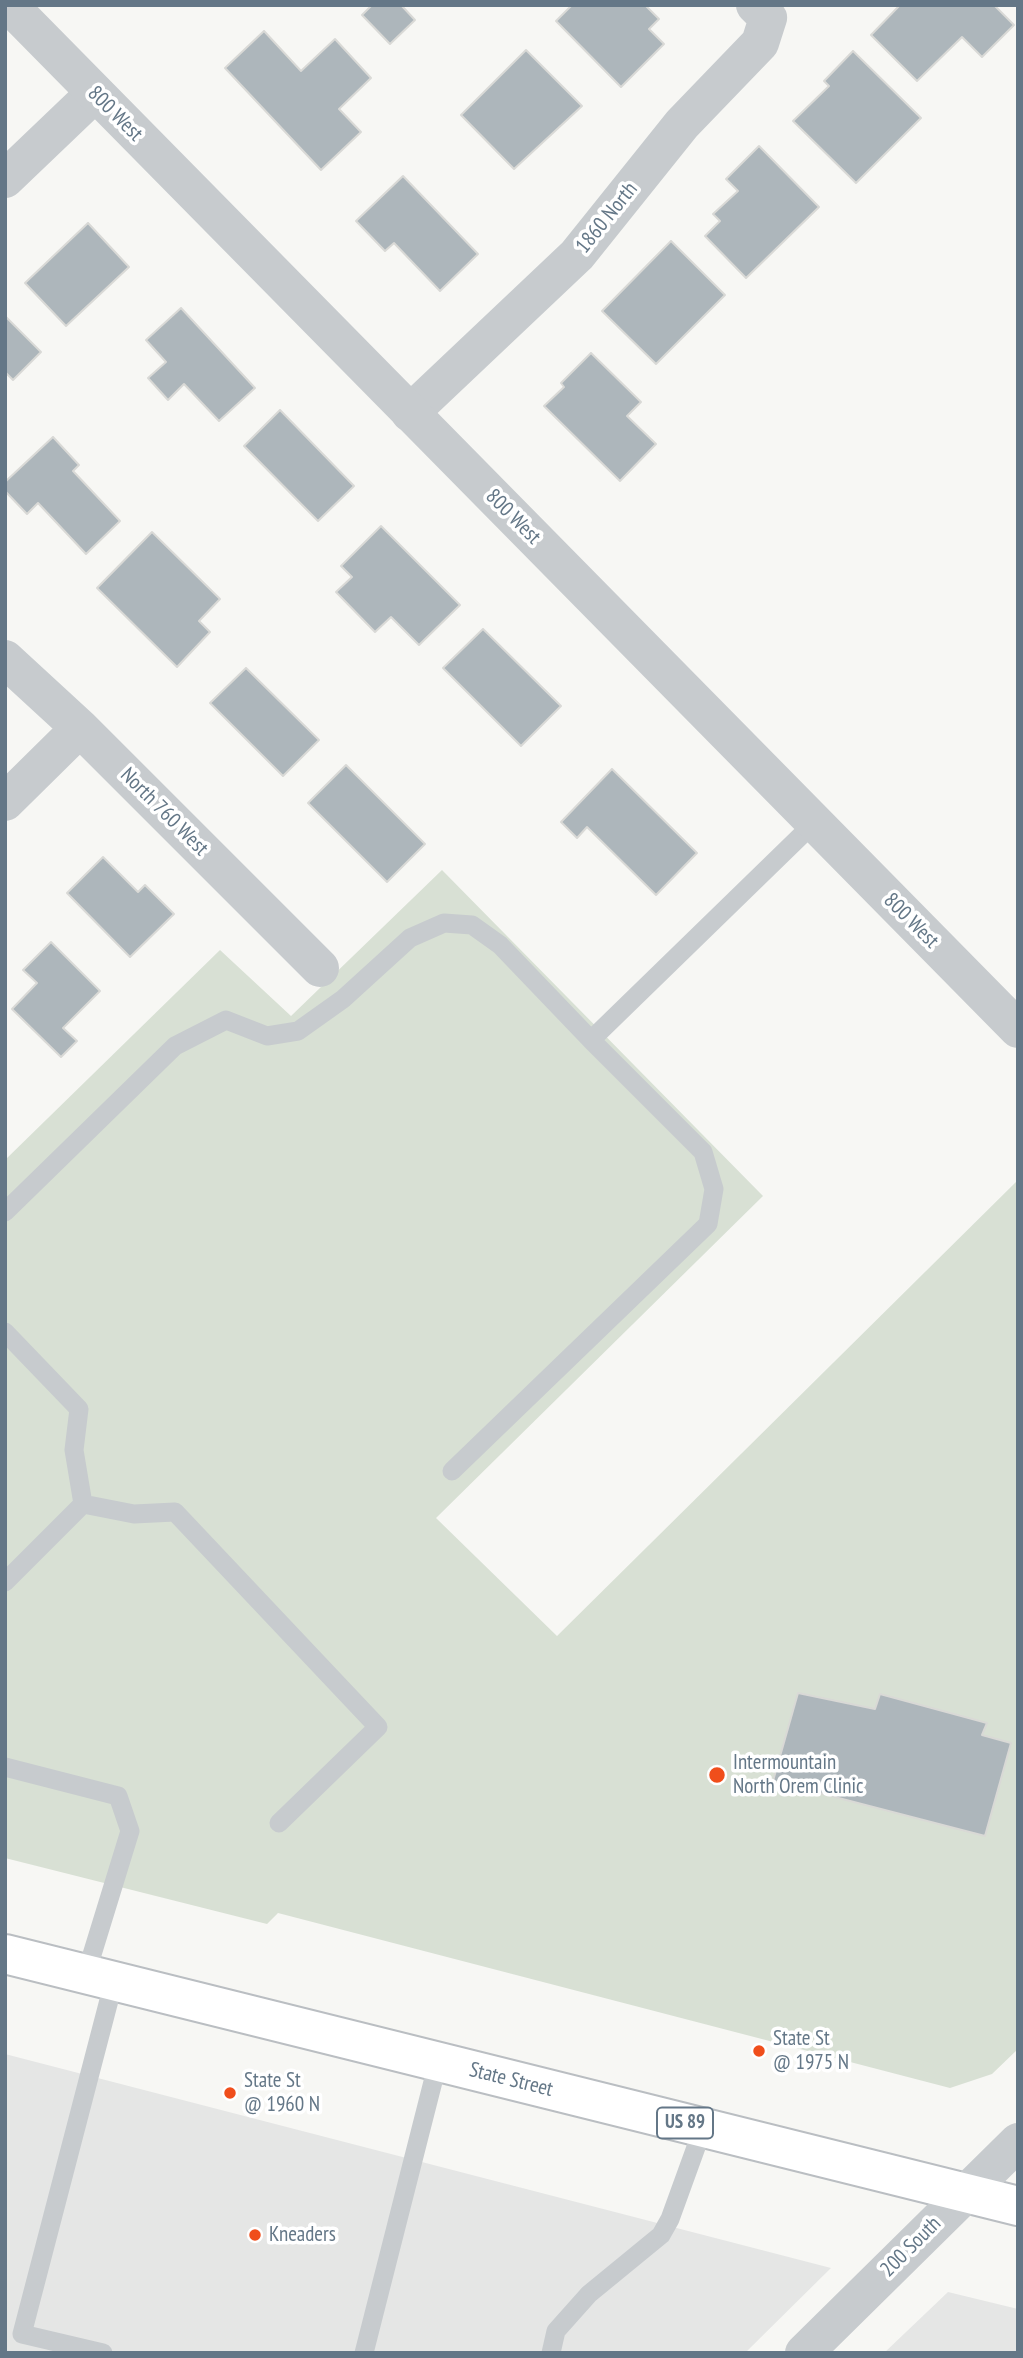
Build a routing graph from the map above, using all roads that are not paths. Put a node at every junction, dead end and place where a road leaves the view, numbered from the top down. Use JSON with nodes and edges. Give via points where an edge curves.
{"nodes":[{"id":1,"x":9,"y":5,"type":"edge"},
{"id":2,"x":755,"y":5,"type":"edge"},
{"id":3,"x":95,"y":93,"type":"junction"},
{"id":4,"x":5,"y":179,"type":"edge"},
{"id":5,"x":410,"y":413,"type":"junction"},
{"id":6,"x":5,"y":659,"type":"edge"},
{"id":7,"x":80,"y":728,"type":"junction"},
{"id":8,"x":5,"y":802,"type":"edge"},
{"id":9,"x":814,"y":823,"type":"junction"},
{"id":10,"x":320,"y":968,"type":"dead end"},
{"id":11,"x":1015,"y":1020,"type":"edge"},
{"id":12,"x":591,"y":1040,"type":"junction"},
{"id":13,"x":5,"y":1212,"type":"edge"},
{"id":14,"x":5,"y":1332,"type":"edge"},
{"id":15,"x":452,"y":1471,"type":"dead end"},
{"id":16,"x":83,"y":1504,"type":"junction"},
{"id":17,"x":5,"y":1582,"type":"edge"},
{"id":18,"x":5,"y":1767,"type":"edge"},
{"id":19,"x":279,"y":1823,"type":"dead end"},
{"id":20,"x":5,"y":1954,"type":"edge"},
{"id":21,"x":100,"y":1978,"type":"junction"},
{"id":22,"x":438,"y":2062,"type":"junction"},
{"id":23,"x":703,"y":2128,"type":"junction"},
{"id":24,"x":1018,"y":2142,"type":"edge"},
{"id":25,"x":965,"y":2193,"type":"junction"},
{"id":26,"x":1018,"y":2206,"type":"edge"},
{"id":27,"x":13,"y":2332,"type":"edge"},
{"id":28,"x":103,"y":2353,"type":"edge"},
{"id":29,"x":365,"y":2353,"type":"edge"},
{"id":30,"x":551,"y":2353,"type":"edge"},
{"id":31,"x":804,"y":2353,"type":"edge"}],
"edges":[{"from":1,"to":3,"type":"street","name":"800 West"},
{"from":2,"to":5,"type":"street","name":"1860 North","via":[[768,18],[760,43],[682,124],[577,255]]},
{"from":3,"to":4,"type":"street"},
{"from":3,"to":5,"type":"street","name":"800 West"},
{"from":5,"to":9,"type":"street","name":"800 West"},
{"from":6,"to":7,"type":"street","name":"North 760 West"},
{"from":7,"to":8,"type":"street"},
{"from":7,"to":10,"type":"street","name":"North 760 West"},
{"from":9,"to":11,"type":"street","name":"800 West"},
{"from":9,"to":12,"type":"lane"},
{"from":12,"to":13,"type":"lane","via":[[499,945],[472,925],[444,923],[410,938],[343,999],[298,1031],[267,1036],[226,1020],[175,1046]]},
{"from":12,"to":15,"type":"lane","via":[[703,1152],[714,1189],[708,1224]]},
{"from":14,"to":16,"type":"lane","via":[[79,1409],[74,1450]]},
{"from":16,"to":17,"type":"lane"},
{"from":16,"to":19,"type":"lane","via":[[134,1514],[175,1512],[378,1727]]},
{"from":18,"to":21,"type":"lane","via":[[118,1796],[130,1831]]},
{"from":20,"to":21,"type":"main road","name":"State Street","number":"US 89"},
{"from":21,"to":22,"type":"main road","name":"State Street","number":"US 89"},
{"from":21,"to":27,"type":"lane"},
{"from":22,"to":23,"type":"main road","name":"State Street","number":"US 89"},
{"from":22,"to":29,"type":"lane"},
{"from":23,"to":25,"type":"main road","name":"State Street","number":"US 89"},
{"from":23,"to":30,"type":"lane","via":[[661,2235],[589,2294],[556,2331]]},
{"from":24,"to":25,"type":"street","name":"200 South"},
{"from":25,"to":26,"type":"main road","name":"State Street","number":"US 89"},
{"from":25,"to":31,"type":"street","name":"200 South"},
{"from":27,"to":28,"type":"lane"}]}
